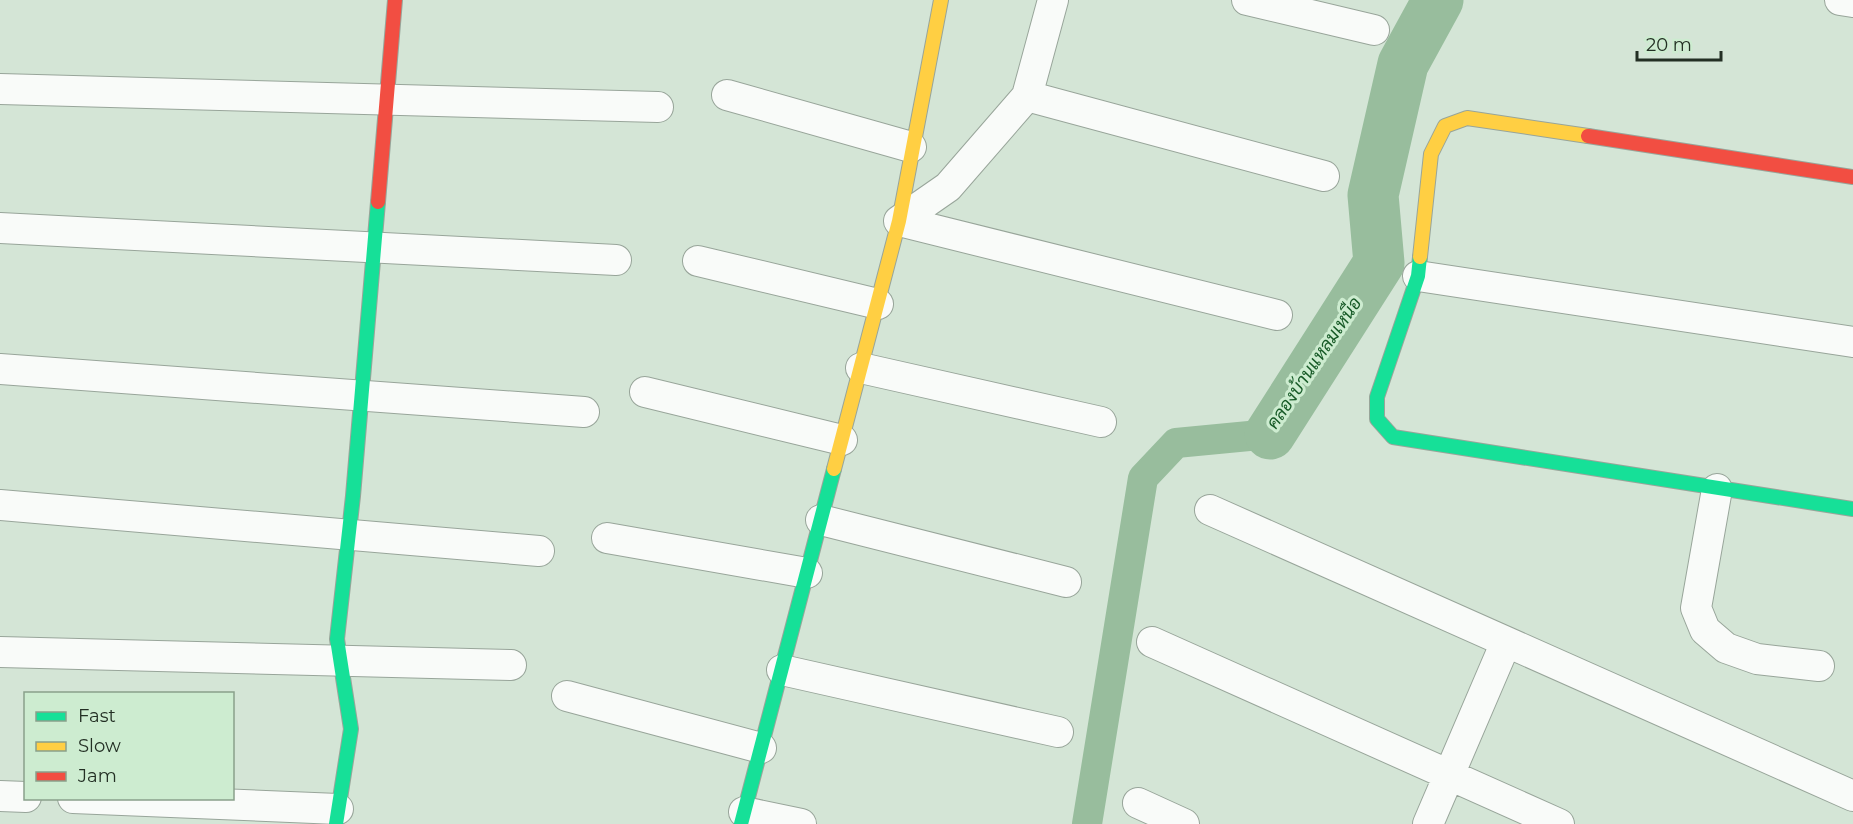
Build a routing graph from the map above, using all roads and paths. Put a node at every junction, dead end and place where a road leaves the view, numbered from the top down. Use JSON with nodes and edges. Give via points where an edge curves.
{"nodes":[{"id":1,"x":395,"y":0,"type":"edge"},
{"id":2,"x":940,"y":0,"type":"edge"},
{"id":3,"x":1053,"y":0,"type":"edge"},
{"id":4,"x":1247,"y":0,"type":"edge"},
{"id":5,"x":1840,"y":0,"type":"edge"},
{"id":6,"x":1853,"y":2,"type":"edge"},
{"id":7,"x":1374,"y":30,"type":"dead end"},
{"id":8,"x":0,"y":89,"type":"edge"},
{"id":9,"x":727,"y":95,"type":"dead end"},
{"id":10,"x":1027,"y":96,"type":"junction"},
{"id":11,"x":386,"y":100,"type":"junction"},
{"id":12,"x":658,"y":107,"type":"dead end"},
{"id":13,"x":911,"y":147,"type":"junction"},
{"id":14,"x":1324,"y":176,"type":"dead end"},
{"id":15,"x":1853,"y":177,"type":"edge"},
{"id":16,"x":899,"y":221,"type":"junction"},
{"id":17,"x":0,"y":228,"type":"edge"},
{"id":18,"x":374,"y":247,"type":"junction"},
{"id":19,"x":616,"y":260,"type":"dead end"},
{"id":20,"x":698,"y":261,"type":"dead end"},
{"id":21,"x":1418,"y":276,"type":"junction"},
{"id":22,"x":878,"y":304,"type":"junction"},
{"id":23,"x":1277,"y":315,"type":"dead end"},
{"id":24,"x":1853,"y":342,"type":"edge"},
{"id":25,"x":861,"y":368,"type":"junction"},
{"id":26,"x":0,"y":369,"type":"edge"},
{"id":27,"x":645,"y":392,"type":"dead end"},
{"id":28,"x":361,"y":396,"type":"junction"},
{"id":29,"x":585,"y":412,"type":"dead end"},
{"id":30,"x":1101,"y":422,"type":"dead end"},
{"id":31,"x":842,"y":440,"type":"junction"},
{"id":32,"x":1717,"y":489,"type":"junction"},
{"id":33,"x":0,"y":505,"type":"edge"},
{"id":34,"x":1853,"y":509,"type":"edge"},
{"id":35,"x":1210,"y":510,"type":"dead end"},
{"id":36,"x":821,"y":520,"type":"junction"},
{"id":37,"x":348,"y":534,"type":"junction"},
{"id":38,"x":607,"y":538,"type":"dead end"},
{"id":39,"x":539,"y":550,"type":"dead end"},
{"id":40,"x":807,"y":573,"type":"junction"},
{"id":41,"x":1066,"y":582,"type":"dead end"},
{"id":42,"x":1152,"y":642,"type":"dead end"},
{"id":43,"x":1506,"y":642,"type":"junction"},
{"id":44,"x":0,"y":652,"type":"edge"},
{"id":45,"x":340,"y":661,"type":"junction"},
{"id":46,"x":511,"y":665,"type":"dead end"},
{"id":47,"x":1819,"y":666,"type":"dead end"},
{"id":48,"x":782,"y":670,"type":"junction"},
{"id":49,"x":567,"y":696,"type":"dead end"},
{"id":50,"x":1058,"y":732,"type":"dead end"},
{"id":51,"x":761,"y":748,"type":"junction"},
{"id":52,"x":1449,"y":775,"type":"junction"},
{"id":53,"x":0,"y":796,"type":"edge"},
{"id":54,"x":1853,"y":796,"type":"edge"},
{"id":55,"x":24,"y":797,"type":"edge"},
{"id":56,"x":103,"y":800,"type":"edge"},
{"id":57,"x":1138,"y":803,"type":"dead end"},
{"id":58,"x":337,"y":816,"type":"edge"},
{"id":59,"x":743,"y":818,"type":"edge"},
{"id":60,"x":801,"y":824,"type":"edge"},
{"id":61,"x":1184,"y":824,"type":"edge"},
{"id":62,"x":1428,"y":824,"type":"edge"},
{"id":63,"x":1559,"y":824,"type":"edge"}],
"edges":[{"from":1,"to":11,"type":"street"},
{"from":2,"to":13,"type":"street"},
{"from":3,"to":10,"type":"street"},
{"from":4,"to":7,"type":"street"},
{"from":5,"to":6,"type":"street"},
{"from":8,"to":11,"type":"street"},
{"from":9,"to":13,"type":"street"},
{"from":10,"to":14,"type":"street"},
{"from":10,"to":16,"type":"street","via":[[948,187]]},
{"from":11,"to":12,"type":"street"},
{"from":11,"to":18,"type":"street"},
{"from":13,"to":16,"type":"street"},
{"from":15,"to":21,"type":"street","via":[[1467,118],[1445,126],[1431,154]]},
{"from":16,"to":22,"type":"street"},
{"from":16,"to":23,"type":"street"},
{"from":17,"to":18,"type":"street"},
{"from":18,"to":19,"type":"street"},
{"from":18,"to":28,"type":"street"},
{"from":20,"to":22,"type":"street"},
{"from":21,"to":24,"type":"street"},
{"from":21,"to":32,"type":"street","via":[[1377,397],[1377,419],[1393,437]]},
{"from":22,"to":25,"type":"street"},
{"from":25,"to":30,"type":"street"},
{"from":25,"to":31,"type":"street"},
{"from":26,"to":28,"type":"street"},
{"from":27,"to":31,"type":"street"},
{"from":28,"to":29,"type":"street"},
{"from":28,"to":37,"type":"street"},
{"from":31,"to":36,"type":"street"},
{"from":32,"to":34,"type":"street"},
{"from":32,"to":47,"type":"street","via":[[1696,608],[1705,630],[1726,648],[1757,659]]},
{"from":33,"to":37,"type":"street"},
{"from":35,"to":43,"type":"street"},
{"from":36,"to":40,"type":"street"},
{"from":36,"to":41,"type":"street"},
{"from":37,"to":39,"type":"street"},
{"from":37,"to":45,"type":"street","via":[[337,639]]},
{"from":38,"to":40,"type":"street"},
{"from":40,"to":48,"type":"street"},
{"from":42,"to":52,"type":"street"},
{"from":43,"to":52,"type":"street"},
{"from":43,"to":54,"type":"street"},
{"from":44,"to":45,"type":"street"},
{"from":45,"to":46,"type":"street"},
{"from":45,"to":58,"type":"street","via":[[351,729]]},
{"from":48,"to":50,"type":"street"},
{"from":48,"to":51,"type":"street"},
{"from":49,"to":51,"type":"street"},
{"from":51,"to":59,"type":"street"},
{"from":52,"to":62,"type":"street"},
{"from":52,"to":63,"type":"street"},
{"from":53,"to":55,"type":"street"},
{"from":56,"to":58,"type":"street"},
{"from":57,"to":61,"type":"street"},
{"from":59,"to":60,"type":"street"}]}
